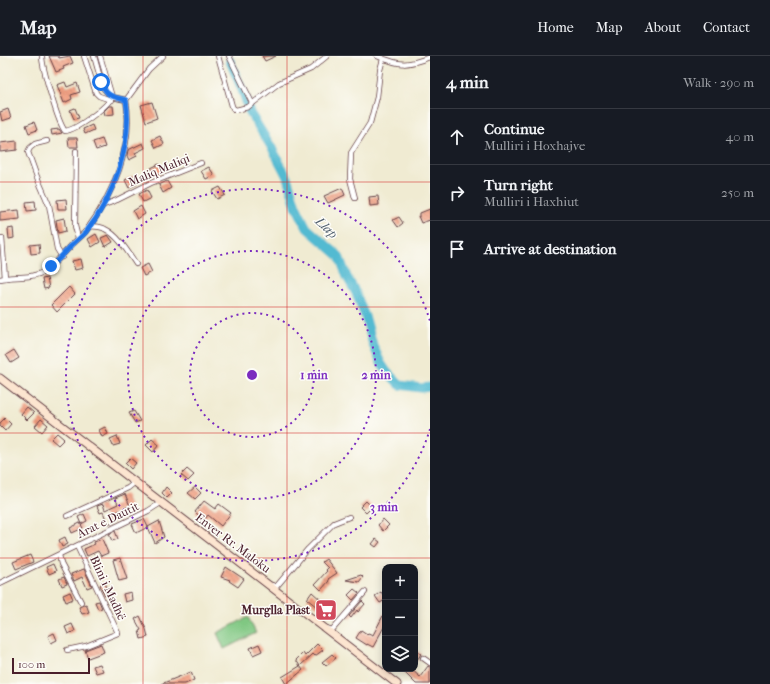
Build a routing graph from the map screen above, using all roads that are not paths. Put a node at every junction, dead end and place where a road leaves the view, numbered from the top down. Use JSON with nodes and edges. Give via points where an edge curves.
{"nodes":[{"id":1,"x":42,"y":56,"type":"edge"},
{"id":2,"x":84,"y":56,"type":"edge"},
{"id":3,"x":94,"y":56,"type":"edge"},
{"id":4,"x":100,"y":56,"type":"edge"},
{"id":5,"x":163,"y":56,"type":"edge"},
{"id":6,"x":218,"y":56,"type":"edge"},
{"id":7,"x":229,"y":56,"type":"edge"},
{"id":8,"x":327,"y":56,"type":"edge"},
{"id":9,"x":378,"y":56,"type":"edge"},
{"id":10,"x":430,"y":57,"type":"edge"},
{"id":11,"x":383,"y":59,"type":"junction"},
{"id":12,"x":112,"y":98,"type":"junction"},
{"id":13,"x":126,"y":100,"type":"junction"},
{"id":14,"x":250,"y":105,"type":"junction"},
{"id":15,"x":47,"y":140,"type":"dead end"},
{"id":16,"x":76,"y":151,"type":"dead end"},
{"id":17,"x":201,"y":163,"type":"dead end"},
{"id":18,"x":355,"y":198,"type":"dead end"},
{"id":19,"x":104,"y":205,"type":"junction"},
{"id":20,"x":90,"y":226,"type":"junction"},
{"id":21,"x":2,"y":238,"type":"dead end"},
{"id":22,"x":78,"y":238,"type":"junction"},
{"id":23,"x":62,"y":257,"type":"junction"},
{"id":24,"x":136,"y":264,"type":"dead end"},
{"id":25,"x":2,"y":278,"type":"edge"},
{"id":26,"x":0,"y":378,"type":"edge"},
{"id":27,"x":130,"y":478,"type":"junction"},
{"id":28,"x":155,"y":498,"type":"junction"},
{"id":29,"x":67,"y":516,"type":"dead end"},
{"id":30,"x":349,"y":517,"type":"dead end"},
{"id":31,"x":77,"y":546,"type":"junction"},
{"id":32,"x":59,"y":556,"type":"junction"},
{"id":33,"x":0,"y":583,"type":"edge"},
{"id":34,"x":268,"y":584,"type":"junction"},
{"id":35,"x":365,"y":592,"type":"dead end"},
{"id":36,"x":81,"y":602,"type":"dead end"},
{"id":37,"x":323,"y":627,"type":"junction"},
{"id":38,"x":67,"y":650,"type":"dead end"},
{"id":39,"x":423,"y":658,"type":"dead end"},
{"id":40,"x":430,"y":662,"type":"edge"},
{"id":41,"x":397,"y":684,"type":"edge"}],
"edges":[{"from":1,"to":12,"type":"street","via":[[61,125],[65,131],[82,123]]},
{"from":2,"to":12,"type":"street","via":[[96,93]]},
{"from":3,"to":12,"type":"street","via":[[103,88]]},
{"from":4,"to":12,"type":"street"},
{"from":5,"to":13,"type":"street","via":[[149,69]]},
{"from":6,"to":14,"type":"street","via":[[234,110]]},
{"from":7,"to":14,"type":"street"},
{"from":8,"to":14,"type":"street","via":[[311,69],[279,83]]},
{"from":9,"to":11,"type":"street"},
{"from":10,"to":11,"type":"street","via":[[403,64]]},
{"from":11,"to":18,"type":"street","via":[[370,123],[351,153],[350,179]]},
{"from":12,"to":13,"type":"street"},
{"from":13,"to":19,"type":"street","via":[[127,133],[122,162]]},
{"from":15,"to":23,"type":"street","via":[[35,144],[28,152],[49,205]]},
{"from":16,"to":22,"type":"street","via":[[75,226]]},
{"from":17,"to":19,"type":"street","name":"Maliq Maliqi"},
{"from":19,"to":20,"type":"street"},
{"from":20,"to":22,"type":"street"},
{"from":20,"to":24,"type":"street","via":[[108,231]]},
{"from":21,"to":25,"type":"street"},
{"from":22,"to":23,"type":"street"},
{"from":23,"to":25,"type":"street","via":[[38,274]]},
{"from":26,"to":27,"type":"main road","name":"Enver Rr. Maloku"},
{"from":27,"to":28,"type":"main road","name":"Enver Rr. Maloku"},
{"from":27,"to":29,"type":"street","via":[[133,484],[128,488]]},
{"from":28,"to":31,"type":"street","name":"Arat e Dautit","via":[[158,504],[148,511]]},
{"from":28,"to":34,"type":"main road","name":"Enver Rr. Maloku"},
{"from":30,"to":34,"type":"street","via":[[334,523],[276,587]]},
{"from":31,"to":32,"type":"street","name":"Arat e Dautit"},
{"from":31,"to":38,"type":"street","name":"Blini i Madhë","via":[[118,633],[86,646]]},
{"from":32,"to":33,"type":"street","name":"Arat e Dautit"},
{"from":32,"to":36,"type":"street"},
{"from":34,"to":37,"type":"main road","name":"Enver Rr. Maloku"},
{"from":35,"to":37,"type":"street","via":[[332,630]]},
{"from":37,"to":41,"type":"main road","name":"Enver Rr. Maloku"},
{"from":39,"to":40,"type":"street"}]}
